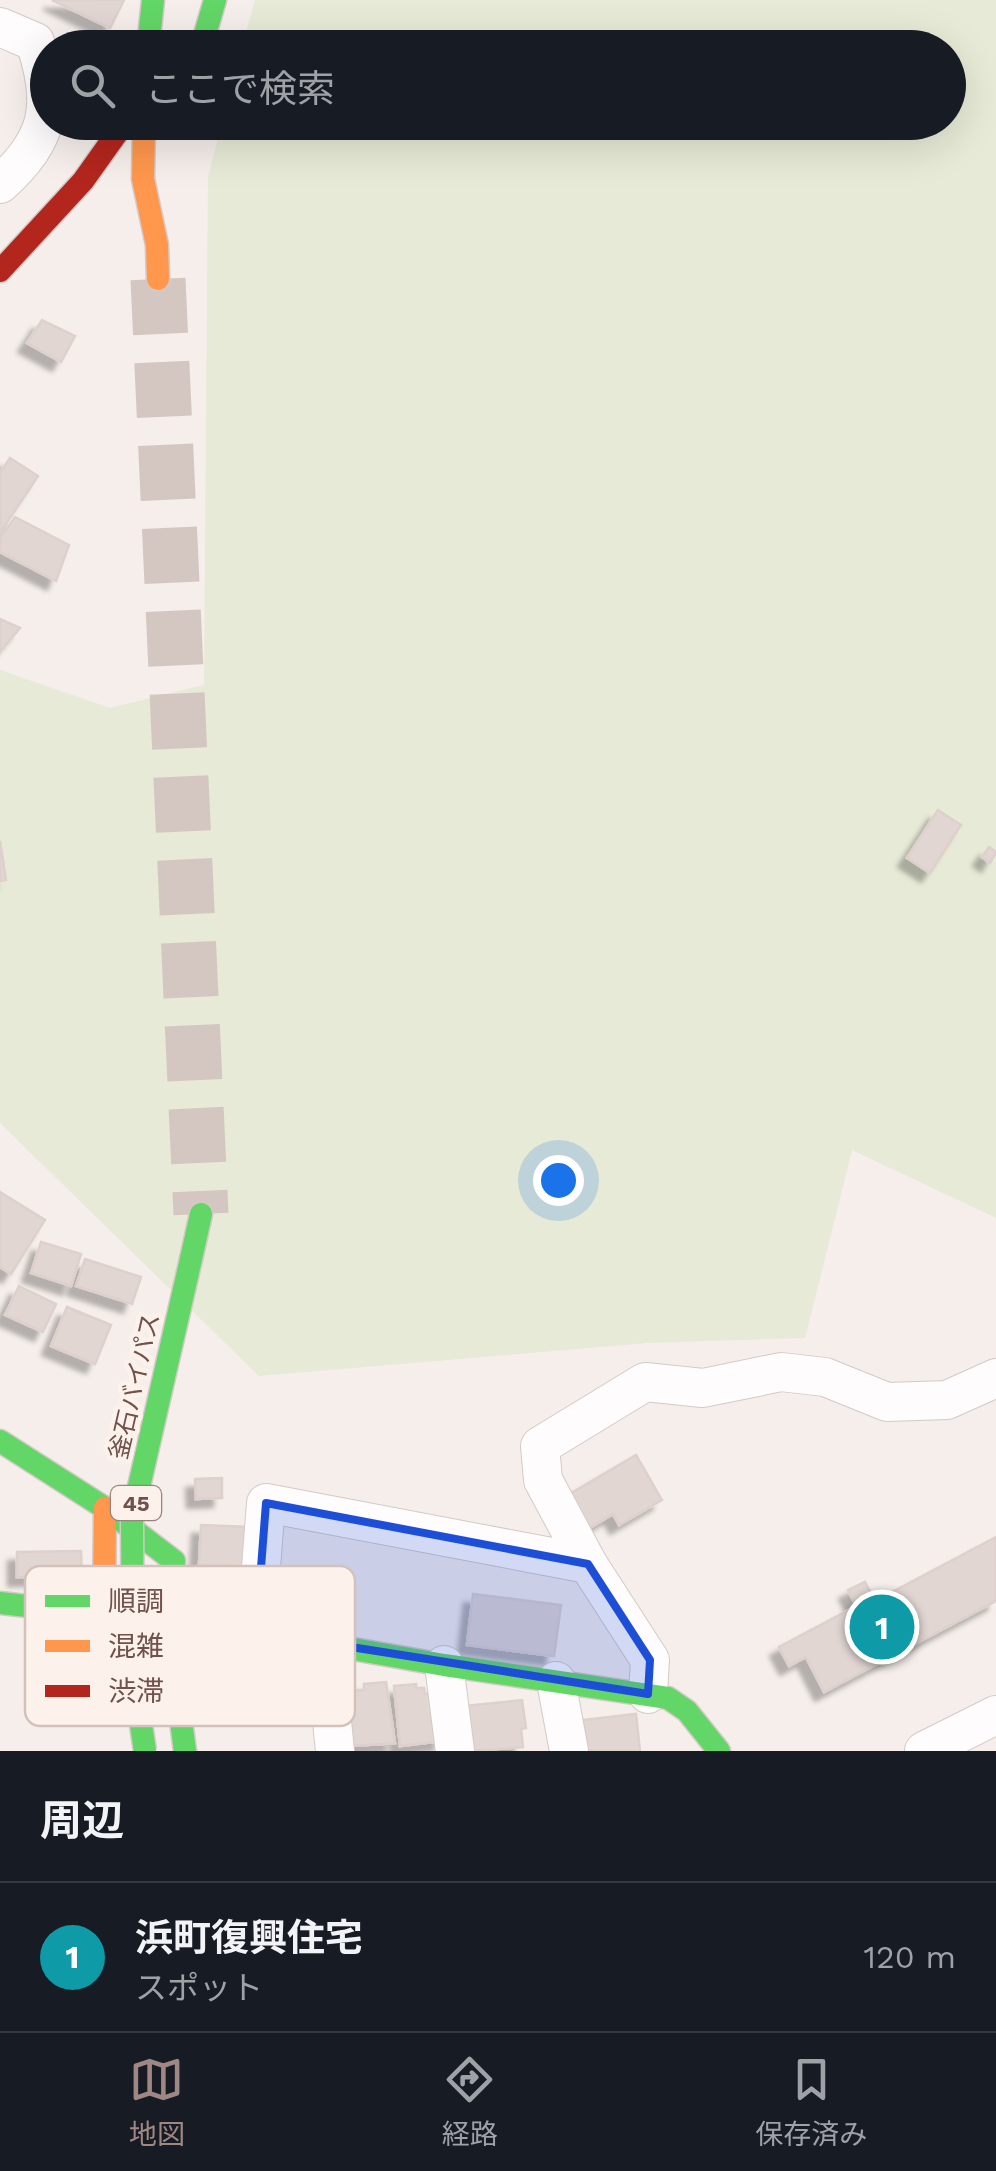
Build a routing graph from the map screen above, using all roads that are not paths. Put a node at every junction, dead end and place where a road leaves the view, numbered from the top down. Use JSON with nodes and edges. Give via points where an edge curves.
{"nodes":[{"id":1,"x":153,"y":0,"type":"edge"},
{"id":2,"x":176,"y":0,"type":"edge"},
{"id":3,"x":215,"y":0,"type":"edge"},
{"id":4,"x":0,"y":27,"type":"edge"},
{"id":5,"x":150,"y":30,"type":"edge"},
{"id":6,"x":167,"y":30,"type":"edge"},
{"id":7,"x":206,"y":30,"type":"edge"},
{"id":8,"x":30,"y":40,"type":"edge"},
{"id":9,"x":39,"y":140,"type":"edge"},
{"id":10,"x":115,"y":140,"type":"edge"},
{"id":11,"x":144,"y":140,"type":"edge"},
{"id":12,"x":0,"y":184,"type":"edge"},
{"id":13,"x":168,"y":196,"type":"dead end"},
{"id":14,"x":157,"y":245,"type":"junction"},
{"id":15,"x":0,"y":271,"type":"edge"},
{"id":16,"x":158,"y":280,"type":"tunnel mouth"},
{"id":17,"x":201,"y":1214,"type":"tunnel mouth"},
{"id":18,"x":996,"y":1378,"type":"edge"},
{"id":19,"x":0,"y":1441,"type":"edge"},
{"id":20,"x":105,"y":1508,"type":"junction"},
{"id":21,"x":588,"y":1564,"type":"junction"},
{"id":22,"x":104,"y":1566,"type":"edge"},
{"id":23,"x":132,"y":1566,"type":"edge"},
{"id":24,"x":174,"y":1566,"type":"edge"},
{"id":25,"x":261,"y":1566,"type":"edge"},
{"id":26,"x":0,"y":1602,"type":"edge"},
{"id":27,"x":25,"y":1605,"type":"edge"},
{"id":28,"x":355,"y":1649,"type":"edge"},
{"id":29,"x":444,"y":1665,"type":"junction"},
{"id":30,"x":556,"y":1681,"type":"junction"},
{"id":31,"x":648,"y":1694,"type":"junction"},
{"id":32,"x":996,"y":1715,"type":"edge"},
{"id":33,"x":119,"y":1726,"type":"edge"},
{"id":34,"x":142,"y":1726,"type":"edge"},
{"id":35,"x":182,"y":1726,"type":"edge"},
{"id":36,"x":332,"y":1726,"type":"edge"},
{"id":37,"x":123,"y":1751,"type":"edge"},
{"id":38,"x":146,"y":1751,"type":"edge"},
{"id":39,"x":185,"y":1751,"type":"edge"},
{"id":40,"x":335,"y":1751,"type":"edge"},
{"id":41,"x":456,"y":1751,"type":"edge"},
{"id":42,"x":568,"y":1751,"type":"edge"},
{"id":43,"x":718,"y":1751,"type":"edge"},
{"id":44,"x":924,"y":1751,"type":"edge"}],
"edges":[{"from":1,"to":5,"type":"main road"},
{"from":2,"to":6,"type":"main road"},
{"from":3,"to":7,"type":"main road"},
{"from":4,"to":8,"type":"street"},
{"from":9,"to":12,"type":"street"},
{"from":10,"to":15,"type":"main road"},
{"from":11,"to":14,"type":"main road","via":[[143,179]]},
{"from":13,"to":14,"type":"main road"},
{"from":14,"to":16,"type":"main road"},
{"from":17,"to":23,"type":"main road","name":"釜石バイパス","number":"45","bridge":true,"via":[[132,1518]]},
{"from":18,"to":21,"type":"street","via":[[947,1400],[887,1402],[825,1377],[781,1372],[702,1388],[645,1382],[540,1446],[543,1480]]},
{"from":19,"to":20,"type":"main road"},
{"from":20,"to":22,"type":"main road"},
{"from":20,"to":24,"type":"main road"},
{"from":21,"to":25,"type":"street","via":[[266,1503]]},
{"from":21,"to":31,"type":"street","via":[[645,1649]]},
{"from":26,"to":27,"type":"main road"},
{"from":28,"to":29,"type":"main road"},
{"from":29,"to":30,"type":"main road"},
{"from":29,"to":41,"type":"street"},
{"from":30,"to":31,"type":"main road"},
{"from":30,"to":42,"type":"street"},
{"from":31,"to":43,"type":"main road","via":[[687,1711]]},
{"from":32,"to":44,"type":"street"},
{"from":33,"to":37,"type":"main road"},
{"from":34,"to":38,"type":"main road","name":"釜石バイパス","number":"45","bridge":true},
{"from":35,"to":39,"type":"main road"},
{"from":36,"to":40,"type":"street"}]}
